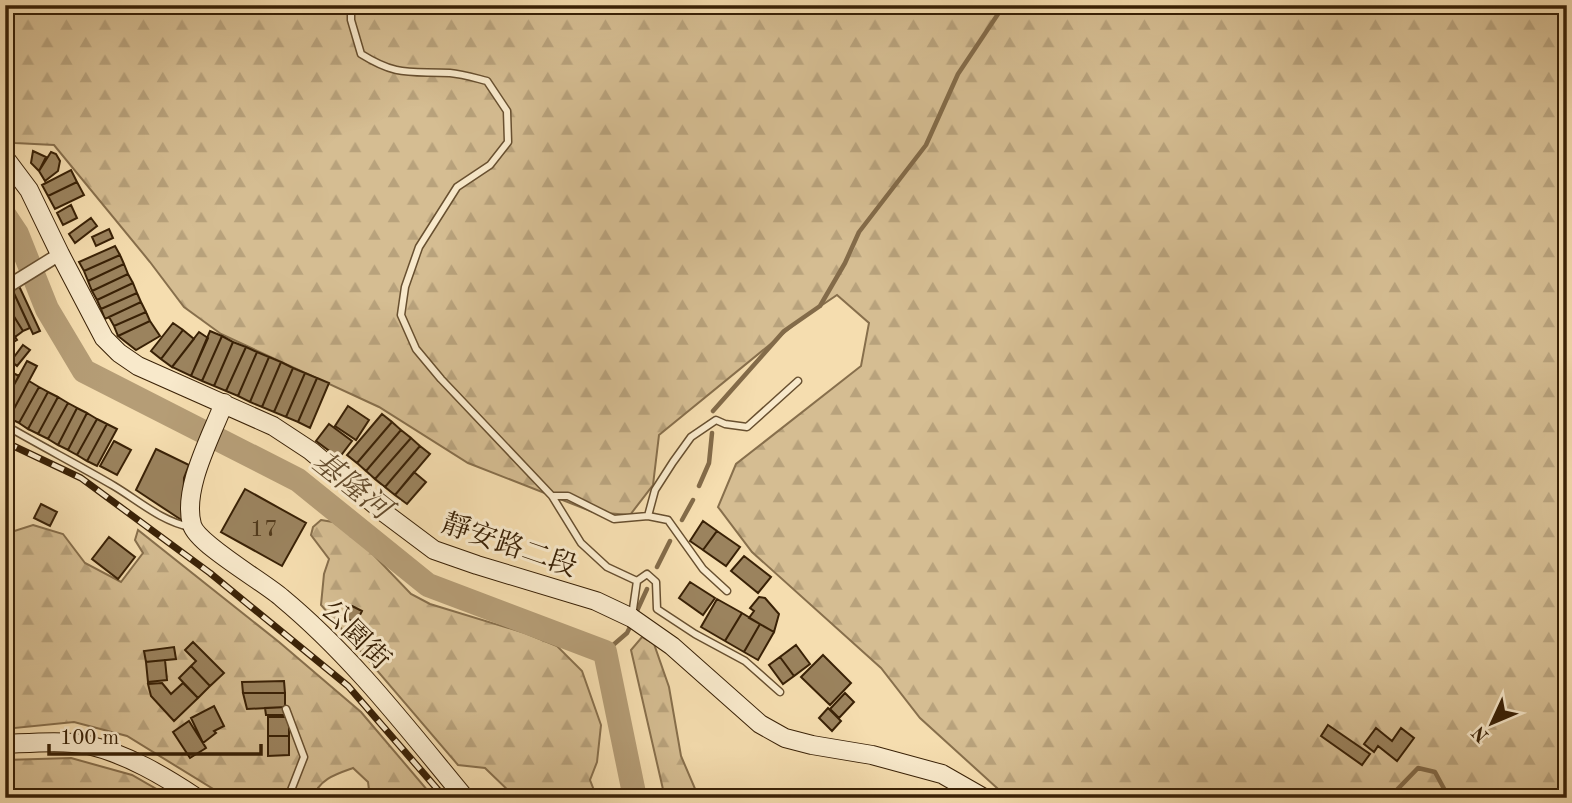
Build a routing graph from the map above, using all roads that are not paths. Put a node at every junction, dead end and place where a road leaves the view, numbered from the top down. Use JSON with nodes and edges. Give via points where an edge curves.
{"nodes":[{"id":1,"x":351,"y":5,"type":"edge"},
{"id":2,"x":5,"y":158,"type":"edge"},
{"id":3,"x":60,"y":254,"type":"junction"},
{"id":4,"x":8,"y":286,"type":"edge"},
{"id":5,"x":798,"y":381,"type":"dead end"},
{"id":6,"x":224,"y":403,"type":"junction"},
{"id":7,"x":5,"y":425,"type":"edge"},
{"id":8,"x":552,"y":496,"type":"junction"},
{"id":9,"x":648,"y":516,"type":"junction"},
{"id":10,"x":192,"y":528,"type":"junction"},
{"id":11,"x":637,"y":581,"type":"junction"},
{"id":12,"x":727,"y":591,"type":"dead end"},
{"id":13,"x":636,"y":622,"type":"junction"},
{"id":14,"x":780,"y":692,"type":"dead end"},
{"id":15,"x":286,"y":709,"type":"dead end"},
{"id":16,"x":5,"y":744,"type":"edge"},
{"id":17,"x":197,"y":798,"type":"edge"},
{"id":18,"x":288,"y":798,"type":"edge"},
{"id":19,"x":465,"y":798,"type":"edge"},
{"id":20,"x":984,"y":798,"type":"edge"}],
"edges":[{"from":1,"to":8,"type":"lane","via":[[362,54],[383,67],[412,74],[453,73],[487,81],[507,111],[508,142],[490,165],[457,187],[419,247],[401,315],[416,349]]},
{"from":2,"to":3,"type":"main road","name":"靜安路二段","via":[[29,190]]},
{"from":3,"to":4,"type":"street"},
{"from":3,"to":6,"type":"main road","name":"靜安路二段","via":[[95,323],[119,354]]},
{"from":5,"to":9,"type":"lane","via":[[747,427],[716,420],[691,437],[655,491]]},
{"from":6,"to":10,"type":"main road","via":[[195,477]]},
{"from":6,"to":13,"type":"main road","name":"靜安路二段","via":[[274,426],[311,451],[434,550],[596,601]]},
{"from":7,"to":10,"type":"lane","name":"公園街","via":[[173,523]]},
{"from":8,"to":9,"type":"lane","via":[[568,496],[614,519]]},
{"from":8,"to":11,"type":"lane","via":[[581,543],[607,567]]},
{"from":9,"to":12,"type":"lane","via":[[668,520],[703,569]]},
{"from":10,"to":19,"type":"main road","name":"公園街","via":[[331,640]]},
{"from":11,"to":13,"type":"lane"},
{"from":11,"to":14,"type":"lane","via":[[646,574],[656,582],[657,609],[745,661]]},
{"from":13,"to":20,"type":"main road","name":"靜安路二段","via":[[672,646],[761,724],[785,738],[942,774]]},
{"from":15,"to":18,"type":"lane","via":[[304,757]]},
{"from":16,"to":17,"type":"main road","via":[[85,745],[116,753]]}]}
